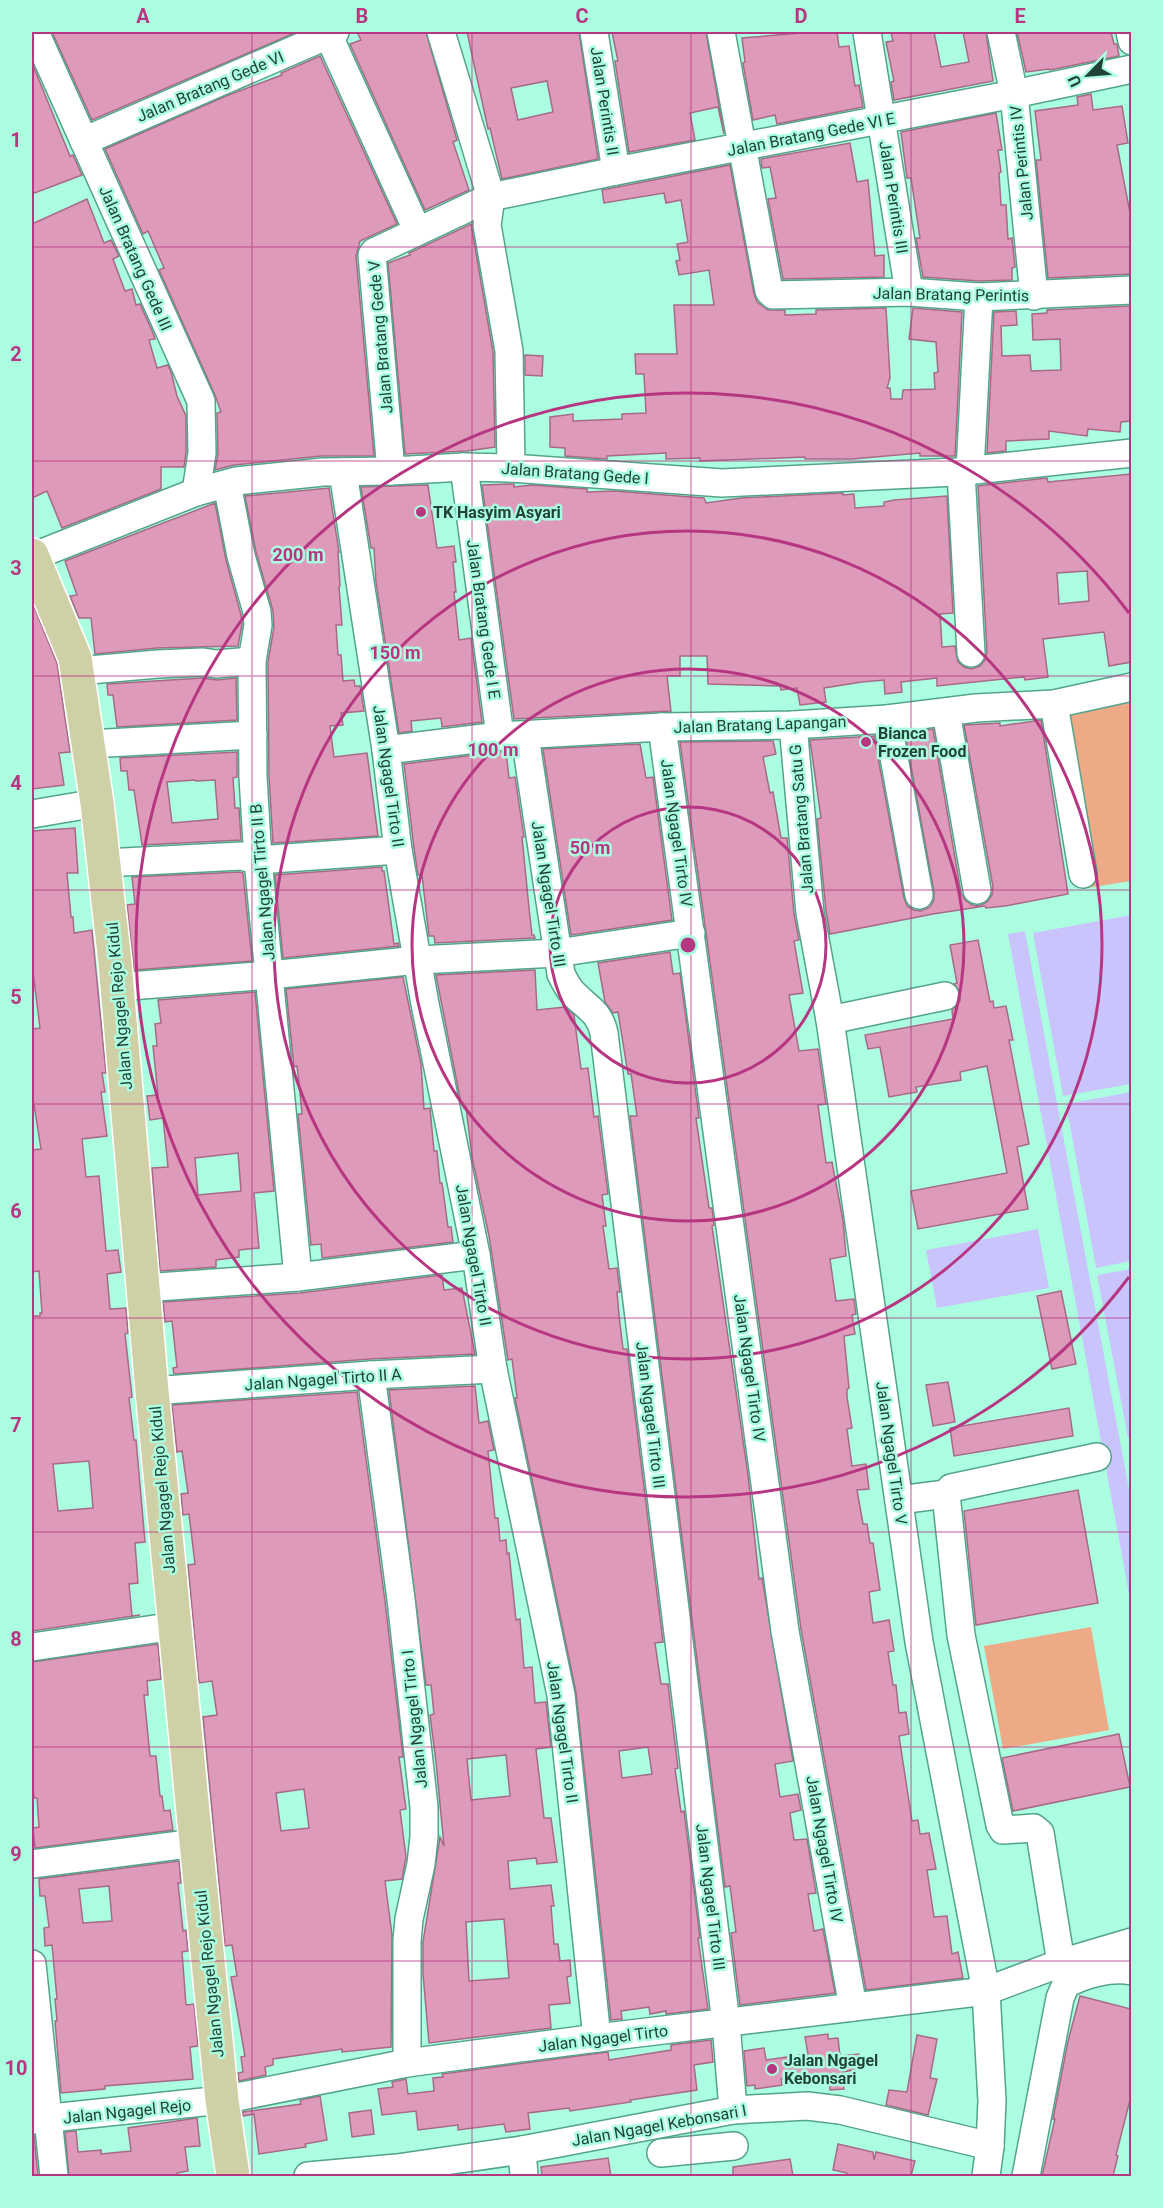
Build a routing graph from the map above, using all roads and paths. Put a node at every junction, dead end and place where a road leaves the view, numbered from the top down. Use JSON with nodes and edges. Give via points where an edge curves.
{"nodes":[{"id":1,"x":34,"y":32,"type":"edge"},
{"id":2,"x":441,"y":32,"type":"edge"},
{"id":3,"x":594,"y":32,"type":"edge"},
{"id":4,"x":721,"y":32,"type":"edge"},
{"id":5,"x":867,"y":32,"type":"edge"},
{"id":6,"x":1001,"y":32,"type":"edge"},
{"id":7,"x":1130,"y":32,"type":"edge"},
{"id":8,"x":330,"y":33,"type":"edge"},
{"id":9,"x":1131,"y":41,"type":"edge"},
{"id":10,"x":1131,"y":69,"type":"edge"},
{"id":11,"x":1014,"y":94,"type":"junction"},
{"id":12,"x":881,"y":119,"type":"junction"},
{"id":13,"x":84,"y":141,"type":"junction"},
{"id":14,"x":742,"y":148,"type":"junction"},
{"id":15,"x":616,"y":171,"type":"junction"},
{"id":16,"x":491,"y":197,"type":"junction"},
{"id":17,"x":417,"y":230,"type":"junction"},
{"id":18,"x":1131,"y":290,"type":"edge"},
{"id":19,"x":909,"y":292,"type":"junction"},
{"id":20,"x":1034,"y":296,"type":"junction"},
{"id":21,"x":979,"y":297,"type":"junction"},
{"id":22,"x":1131,"y":453,"type":"edge"},
{"id":23,"x":464,"y":467,"type":"junction"},
{"id":24,"x":511,"y":468,"type":"junction"},
{"id":25,"x":391,"y":471,"type":"junction"},
{"id":26,"x":965,"y":471,"type":"junction"},
{"id":27,"x":343,"y":472,"type":"junction"},
{"id":28,"x":227,"y":484,"type":"junction"},
{"id":29,"x":196,"y":492,"type":"junction"},
{"id":30,"x":32,"y":556,"type":"edge"},
{"id":31,"x":971,"y":653,"type":"dead end"},
{"id":32,"x":252,"y":661,"type":"junction"},
{"id":33,"x":78,"y":671,"type":"junction"},
{"id":34,"x":1131,"y":687,"type":"edge"},
{"id":35,"x":1054,"y":704,"type":"junction"},
{"id":36,"x":946,"y":712,"type":"junction"},
{"id":37,"x":887,"y":720,"type":"junction"},
{"id":38,"x":793,"y":725,"type":"junction"},
{"id":39,"x":662,"y":727,"type":"junction"},
{"id":40,"x":253,"y":735,"type":"junction"},
{"id":41,"x":512,"y":736,"type":"junction"},
{"id":42,"x":89,"y":744,"type":"junction"},
{"id":43,"x":386,"y":750,"type":"junction"},
{"id":44,"x":97,"y":803,"type":"junction"},
{"id":45,"x":32,"y":814,"type":"edge"},
{"id":46,"x":398,"y":850,"type":"junction"},
{"id":47,"x":258,"y":860,"type":"junction"},
{"id":48,"x":104,"y":863,"type":"junction"},
{"id":49,"x":1083,"y":874,"type":"dead end"},
{"id":50,"x":977,"y":890,"type":"dead end"},
{"id":51,"x":919,"y":895,"type":"dead end"},
{"id":52,"x":810,"y":914,"type":"joint"},
{"id":53,"x":691,"y":933,"type":"junction"},
{"id":54,"x":557,"y":953,"type":"junction"},
{"id":55,"x":418,"y":960,"type":"junction"},
{"id":56,"x":270,"y":975,"type":"junction"},
{"id":57,"x":117,"y":987,"type":"junction"},
{"id":58,"x":945,"y":996,"type":"dead end"},
{"id":59,"x":830,"y":1020,"type":"junction"},
{"id":60,"x":476,"y":1256,"type":"junction"},
{"id":61,"x":298,"y":1277,"type":"junction"},
{"id":62,"x":143,"y":1288,"type":"junction"},
{"id":63,"x":493,"y":1369,"type":"junction"},
{"id":64,"x":371,"y":1375,"type":"junction"},
{"id":65,"x":152,"y":1391,"type":"junction"},
{"id":66,"x":1097,"y":1457,"type":"dead end"},
{"id":67,"x":946,"y":1494,"type":"junction"},
{"id":68,"x":899,"y":1500,"type":"junction"},
{"id":69,"x":175,"y":1626,"type":"junction"},
{"id":70,"x":961,"y":1635,"type":"junction"},
{"id":71,"x":919,"y":1642,"type":"junction"},
{"id":72,"x":32,"y":1647,"type":"edge"},
{"id":73,"x":196,"y":1843,"type":"junction"},
{"id":74,"x":32,"y":1864,"type":"edge"},
{"id":75,"x":1131,"y":1942,"type":"edge"},
{"id":76,"x":1061,"y":1963,"type":"junction"},
{"id":77,"x":32,"y":1964,"type":"edge"},
{"id":78,"x":1131,"y":1971,"type":"edge"},
{"id":79,"x":986,"y":1991,"type":"junction"},
{"id":80,"x":853,"y":2007,"type":"junction"},
{"id":81,"x":726,"y":2023,"type":"junction"},
{"id":82,"x":597,"y":2038,"type":"junction"},
{"id":83,"x":407,"y":2063,"type":"junction"},
{"id":84,"x":222,"y":2100,"type":"junction"},
{"id":85,"x":724,"y":2112,"type":"junction"},
{"id":86,"x":40,"y":2120,"type":"edge"},
{"id":87,"x":990,"y":2146,"type":"junction"},
{"id":88,"x":522,"y":2150,"type":"junction"},
{"id":89,"x":661,"y":2153,"type":"dead end"},
{"id":90,"x":398,"y":2172,"type":"edge"},
{"id":91,"x":54,"y":2176,"type":"edge"},
{"id":92,"x":233,"y":2176,"type":"edge"},
{"id":93,"x":308,"y":2176,"type":"edge"},
{"id":94,"x":524,"y":2176,"type":"edge"},
{"id":95,"x":987,"y":2176,"type":"edge"},
{"id":96,"x":1026,"y":2176,"type":"edge"}],
"edges":[{"from":1,"to":13,"type":"street","name":"Jalan Bratang Gede III"},
{"from":2,"to":16,"type":"street"},
{"from":3,"to":15,"type":"street","name":"Jalan Perintis II"},
{"from":4,"to":14,"type":"street"},
{"from":5,"to":12,"type":"street","name":"Jalan Perintis III"},
{"from":6,"to":11,"type":"street","name":"Jalan Perintis IV"},
{"from":7,"to":9,"type":"street"},
{"from":8,"to":13,"type":"street","name":"Jalan Bratang Gede VI"},
{"from":8,"to":17,"type":"street"},
{"from":10,"to":11,"type":"street","name":"Jalan Bratang Gede VI E"},
{"from":11,"to":12,"type":"street","name":"Jalan Bratang Gede VI E"},
{"from":11,"to":20,"type":"street","name":"Jalan Perintis IV"},
{"from":12,"to":14,"type":"street","name":"Jalan Bratang Gede VI E"},
{"from":12,"to":19,"type":"street","name":"Jalan Perintis III"},
{"from":13,"to":29,"type":"street","name":"Jalan Bratang Gede III","via":[[201,401],[202,453]]},
{"from":14,"to":15,"type":"street","name":"Jalan Bratang Gede VI E"},
{"from":14,"to":19,"type":"street","name":"Jalan Bratang Perintis","via":[[771,294]]},
{"from":15,"to":16,"type":"street","name":"Jalan Bratang Gede VI E"},
{"from":16,"to":17,"type":"street","name":"Jalan Bratang Gede V"},
{"from":16,"to":24,"type":"street","via":[[487,225],[509,351]]},
{"from":17,"to":25,"type":"street","name":"Jalan Bratang Gede V","via":[[372,255]]},
{"from":18,"to":20,"type":"street","name":"Jalan Bratang Perintis"},
{"from":19,"to":21,"type":"street","name":"Jalan Bratang Perintis"},
{"from":20,"to":21,"type":"street","name":"Jalan Bratang Perintis"},
{"from":21,"to":26,"type":"street"},
{"from":22,"to":26,"type":"street","name":"Jalan Bratang Gede I"},
{"from":23,"to":24,"type":"street","name":"Jalan Bratang Gede I"},
{"from":23,"to":25,"type":"street","name":"Jalan Bratang Gede I"},
{"from":23,"to":41,"type":"street","name":"Jalan Bratang Gede I E"},
{"from":24,"to":26,"type":"street","name":"Jalan Bratang Gede I","via":[[722,483]]},
{"from":25,"to":27,"type":"street","name":"Jalan Bratang Gede I"},
{"from":26,"to":31,"type":"street"},
{"from":27,"to":28,"type":"street","name":"Jalan Bratang Gede I"},
{"from":27,"to":43,"type":"street","name":"Jalan Ngagel Tirto II"},
{"from":28,"to":29,"type":"street","name":"Jalan Bratang Gede I"},
{"from":28,"to":32,"type":"street","name":"Jalan Ngagel Tirto II B","via":[[257,612]]},
{"from":29,"to":30,"type":"street","name":"Jalan Bratang Gede I"},
{"from":30,"to":33,"type":"main road","name":"Jalan Ngagel Rejo Kidul"},
{"from":32,"to":33,"type":"street","via":[[146,664]]},
{"from":32,"to":40,"type":"street","name":"Jalan Ngagel Tirto II B"},
{"from":33,"to":42,"type":"main road","name":"Jalan Ngagel Rejo Kidul"},
{"from":34,"to":35,"type":"street","name":"Jalan Bratang Lapangan"},
{"from":35,"to":36,"type":"street","name":"Jalan Bratang Lapangan"},
{"from":35,"to":49,"type":"street"},
{"from":36,"to":37,"type":"street","name":"Jalan Bratang Lapangan"},
{"from":36,"to":50,"type":"street"},
{"from":37,"to":38,"type":"street","name":"Jalan Bratang Lapangan"},
{"from":37,"to":51,"type":"street"},
{"from":38,"to":39,"type":"street","name":"Jalan Bratang Lapangan"},
{"from":38,"to":52,"type":"street","name":"Jalan Bratang Satu G"},
{"from":39,"to":41,"type":"street","name":"Jalan Bratang Lapangan"},
{"from":39,"to":53,"type":"street","name":"Jalan Ngagel Tirto IV"},
{"from":40,"to":42,"type":"street"},
{"from":40,"to":47,"type":"street","name":"Jalan Ngagel Tirto II B"},
{"from":41,"to":43,"type":"street","name":"Jalan Bratang Lapangan"},
{"from":41,"to":54,"type":"street","name":"Jalan Ngagel Tirto III"},
{"from":42,"to":44,"type":"main road","name":"Jalan Ngagel Rejo Kidul"},
{"from":43,"to":46,"type":"street","name":"Jalan Ngagel Tirto II"},
{"from":44,"to":45,"type":"street"},
{"from":44,"to":48,"type":"main road","name":"Jalan Ngagel Rejo Kidul"},
{"from":46,"to":47,"type":"street"},
{"from":46,"to":55,"type":"street","name":"Jalan Ngagel Tirto II"},
{"from":47,"to":48,"type":"street","via":[[241,856]]},
{"from":47,"to":56,"type":"street","name":"Jalan Ngagel Tirto II B"},
{"from":48,"to":57,"type":"main road","name":"Jalan Ngagel Rejo Kidul"},
{"from":52,"to":59,"type":"street","name":"Jalan Ngagel Tirto V"},
{"from":53,"to":54,"type":"street"},
{"from":53,"to":80,"type":"street","name":"Jalan Ngagel Tirto IV","via":[[785,1631]]},
{"from":54,"to":55,"type":"street"},
{"from":54,"to":81,"type":"street","name":"Jalan Ngagel Tirto III","via":[[567,985],[596,1013],[604,1033]]},
{"from":55,"to":56,"type":"street"},
{"from":55,"to":60,"type":"street","name":"Jalan Ngagel Tirto II"},
{"from":56,"to":57,"type":"street"},
{"from":56,"to":61,"type":"street","name":"Jalan Ngagel Tirto II B"},
{"from":57,"to":62,"type":"main road","name":"Jalan Ngagel Rejo Kidul"},
{"from":58,"to":59,"type":"street"},
{"from":59,"to":68,"type":"street","name":"Jalan Ngagel Tirto V"},
{"from":60,"to":61,"type":"street"},
{"from":60,"to":63,"type":"street","name":"Jalan Ngagel Tirto II"},
{"from":61,"to":62,"type":"street"},
{"from":62,"to":65,"type":"main road","name":"Jalan Ngagel Rejo Kidul"},
{"from":63,"to":64,"type":"street","name":"Jalan Ngagel Tirto II A"},
{"from":63,"to":82,"type":"street","name":"Jalan Ngagel Tirto II","via":[[561,1695]]},
{"from":64,"to":65,"type":"street","name":"Jalan Ngagel Tirto II A"},
{"from":64,"to":83,"type":"street","name":"Jalan Ngagel Tirto I","via":[[424,1808],[421,1864],[407,1941]]},
{"from":65,"to":69,"type":"main road","name":"Jalan Ngagel Rejo Kidul"},
{"from":66,"to":67,"type":"street","via":[[951,1488]]},
{"from":67,"to":68,"type":"street"},
{"from":67,"to":70,"type":"street"},
{"from":68,"to":71,"type":"street","name":"Jalan Ngagel Tirto V"},
{"from":69,"to":72,"type":"street"},
{"from":69,"to":73,"type":"main road","name":"Jalan Ngagel Rejo Kidul"},
{"from":70,"to":71,"type":"street"},
{"from":70,"to":76,"type":"street","via":[[1000,1824],[1003,1830],[1034,1828],[1040,1833]]},
{"from":71,"to":79,"type":"street","name":"Jalan Ngagel Tirto V"},
{"from":73,"to":74,"type":"street"},
{"from":73,"to":84,"type":"main road","name":"Jalan Ngagel Rejo Kidul"},
{"from":75,"to":76,"type":"street","name":"Jalan Ngagel Tirto"},
{"from":76,"to":79,"type":"street","name":"Jalan Ngagel Tirto"},
{"from":77,"to":86,"type":"street"},
{"from":78,"to":96,"type":"street","via":[[1093,1974],[1066,1984],[1060,1998]]},
{"from":79,"to":80,"type":"street","name":"Jalan Ngagel Tirto"},
{"from":79,"to":87,"type":"street","name":"Jalan Ngagel Tirto V","via":[[992,2101]]},
{"from":80,"to":81,"type":"street","name":"Jalan Ngagel Tirto"},
{"from":81,"to":82,"type":"street","name":"Jalan Ngagel Tirto"},
{"from":81,"to":85,"type":"street","name":"Jalan Ngagel Tirto III"},
{"from":82,"to":83,"type":"street","name":"Jalan Ngagel Tirto"},
{"from":83,"to":84,"type":"street","name":"Jalan Ngagel Tirto"},
{"from":84,"to":86,"type":"street","name":"Jalan Ngagel Rejo"},
{"from":84,"to":92,"type":"main road","name":"Jalan Ngagel Rejo Kidul"},
{"from":85,"to":87,"type":"street","name":"Jalan Ngagel Kebonsari I","via":[[807,2106],[840,2110]]},
{"from":85,"to":88,"type":"street","name":"Jalan Ngagel Kebonsari I"},
{"from":85,"to":89,"type":"street","name":"Jalan Ngagel Tirto III","via":[[725,2147]]},
{"from":86,"to":91,"type":"street"},
{"from":87,"to":95,"type":"street","name":"Jalan Ngagel Tirto V"},
{"from":88,"to":90,"type":"street","name":"Jalan Ngagel Kebonsari I"},
{"from":88,"to":94,"type":"street"},
{"from":90,"to":93,"type":"street","name":"Jalan Ngagel Kebonsari I"}]}
